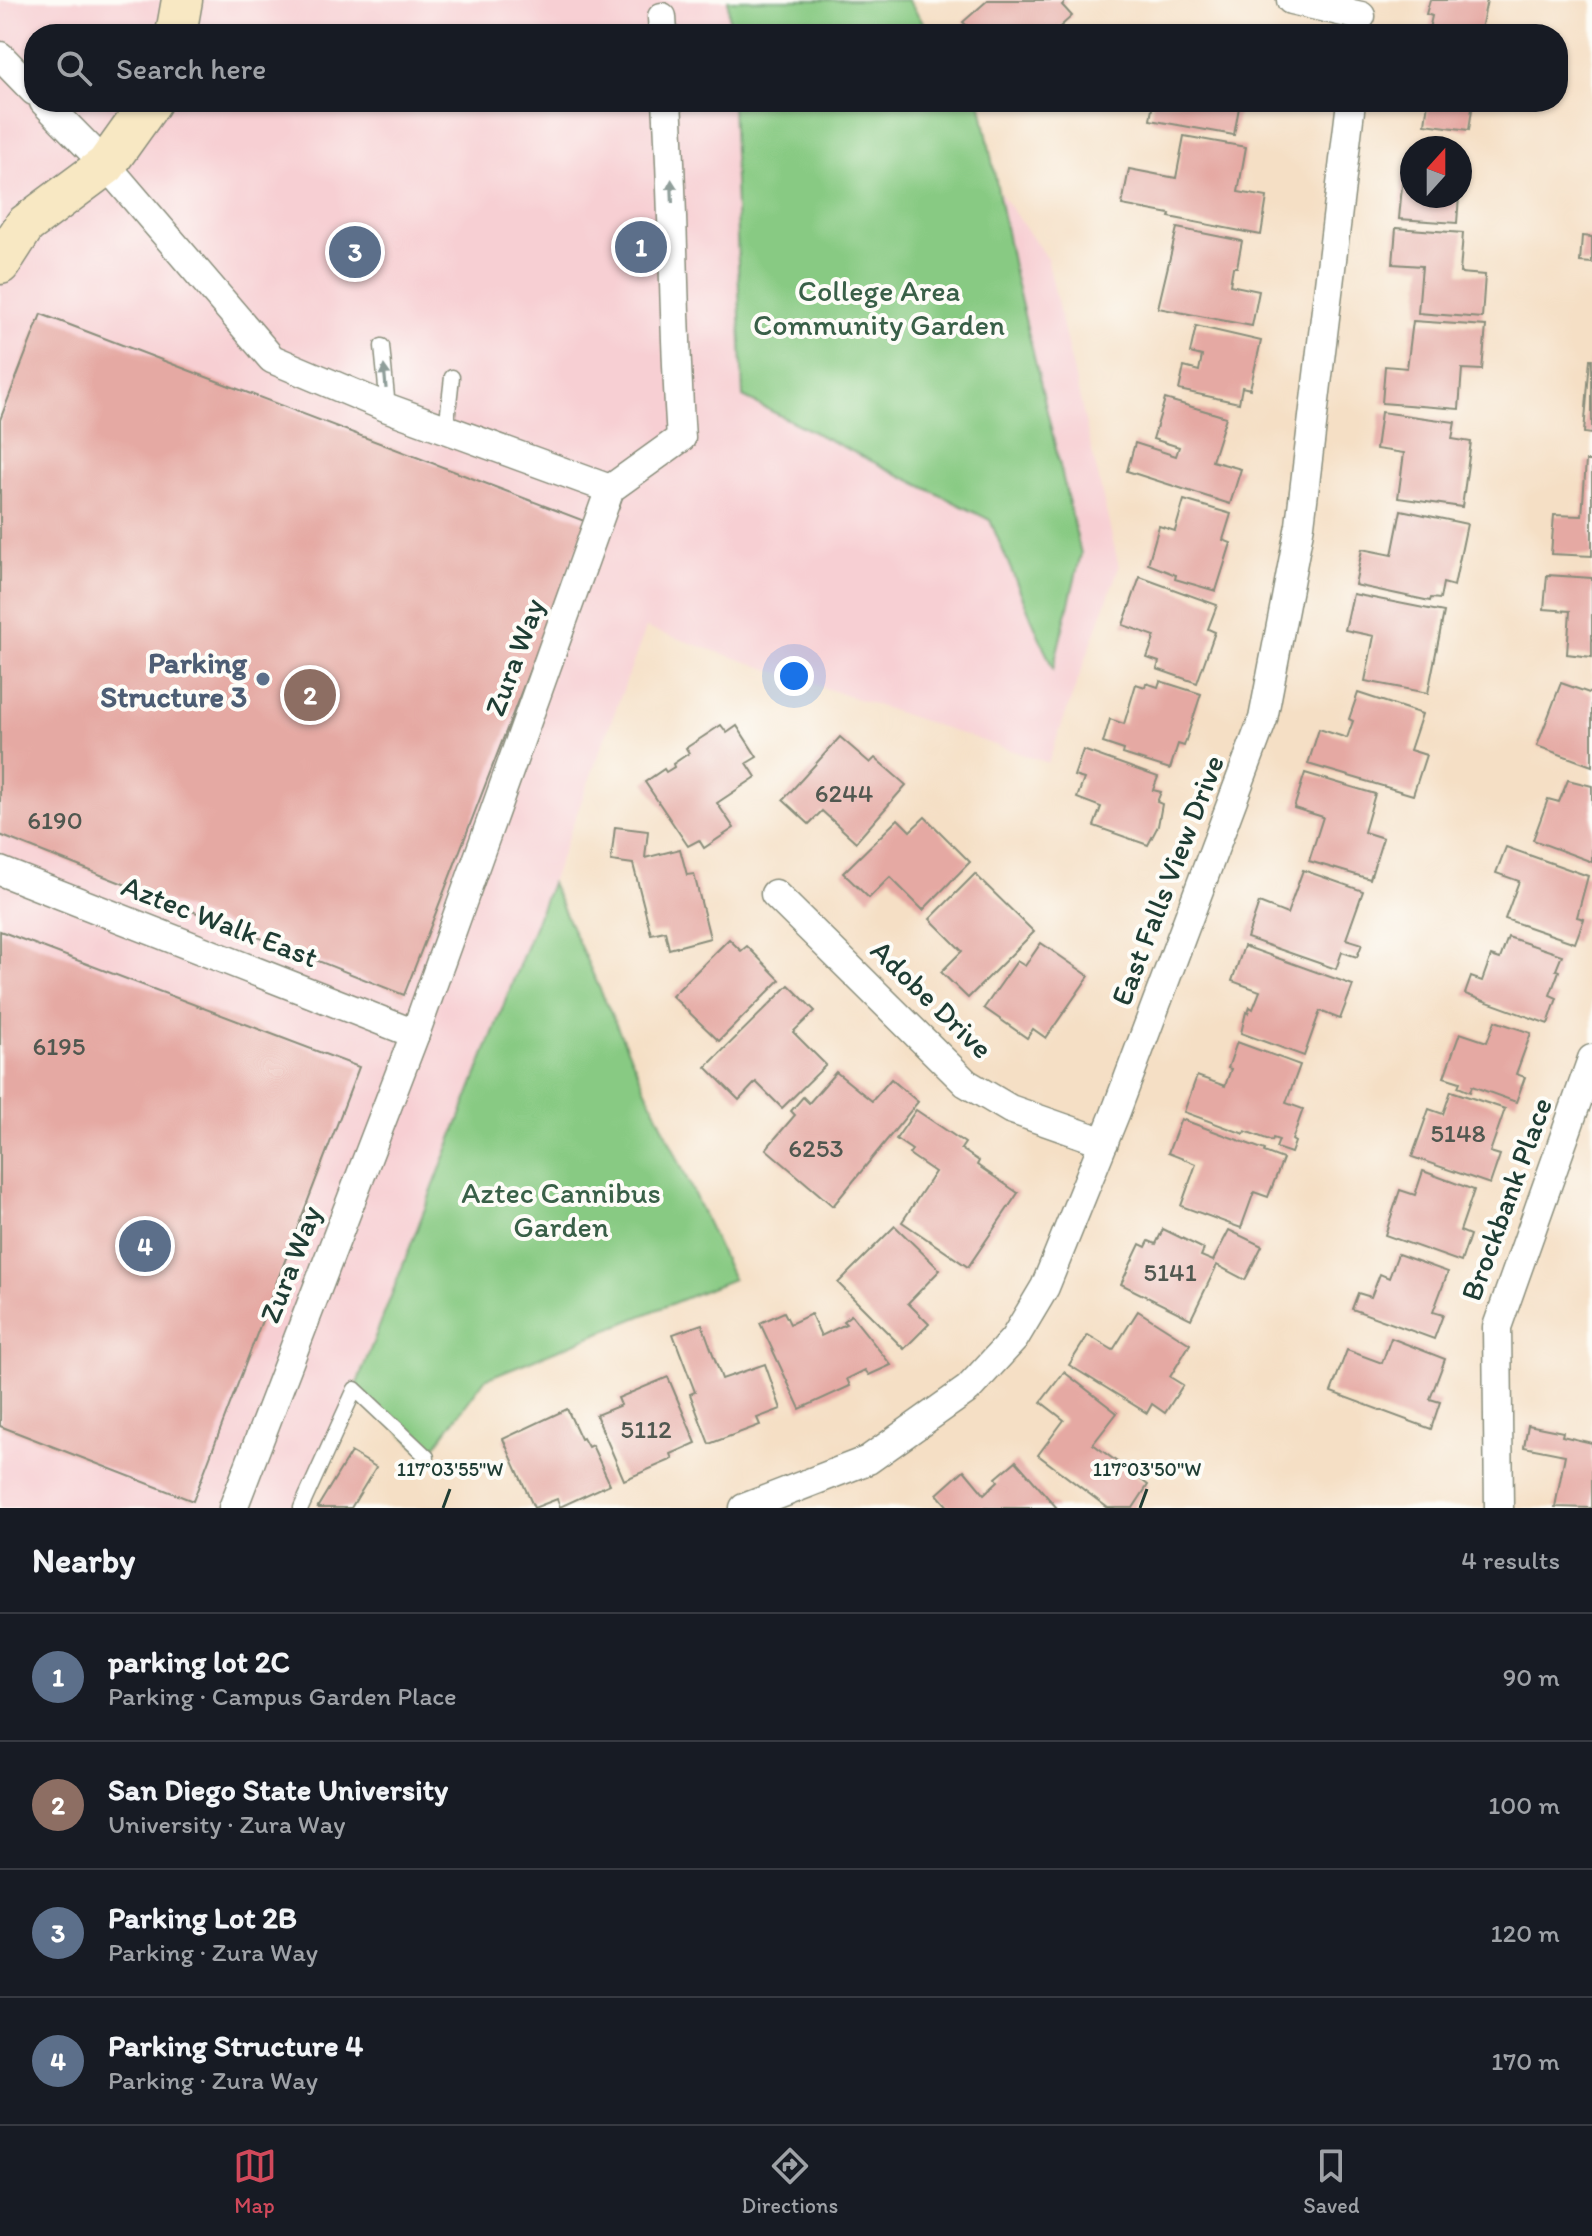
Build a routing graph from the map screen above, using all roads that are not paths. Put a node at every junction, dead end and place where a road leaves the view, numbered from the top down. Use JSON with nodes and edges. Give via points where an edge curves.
{"nodes":[{"id":1,"x":182,"y":0,"type":"edge"},
{"id":2,"x":1291,"y":0,"type":"edge"},
{"id":3,"x":1362,"y":17,"type":"edge"},
{"id":4,"x":178,"y":24,"type":"edge"},
{"id":5,"x":0,"y":56,"type":"edge"},
{"id":6,"x":24,"y":81,"type":"edge"},
{"id":7,"x":54,"y":112,"type":"edge"},
{"id":8,"x":144,"y":112,"type":"edge"},
{"id":9,"x":668,"y":112,"type":"edge"},
{"id":10,"x":1350,"y":112,"type":"edge"},
{"id":11,"x":106,"y":165,"type":"junction"},
{"id":12,"x":0,"y":264,"type":"edge"},
{"id":13,"x":382,"y":346,"type":"dead end"},
{"id":14,"x":452,"y":377,"type":"dead end"},
{"id":15,"x":388,"y":408,"type":"junction"},
{"id":16,"x":446,"y":430,"type":"junction"},
{"id":17,"x":610,"y":489,"type":"junction"},
{"id":18,"x":0,"y":871,"type":"edge"},
{"id":19,"x":775,"y":894,"type":"dead end"},
{"id":20,"x":415,"y":1034,"type":"junction"},
{"id":21,"x":1592,"y":1059,"type":"edge"},
{"id":22,"x":1104,"y":1142,"type":"junction"},
{"id":23,"x":427,"y":1457,"type":"dead end"},
{"id":24,"x":233,"y":1508,"type":"edge"},
{"id":25,"x":301,"y":1508,"type":"edge"},
{"id":26,"x":744,"y":1508,"type":"edge"},
{"id":27,"x":1499,"y":1508,"type":"edge"}],
"edges":[{"from":1,"to":4,"type":"street"},
{"from":2,"to":3,"type":"street"},
{"from":5,"to":6,"type":"street"},
{"from":7,"to":11,"type":"street"},
{"from":8,"to":11,"type":"street"},
{"from":17,"to":9,"type":"street","one_way":true,"via":[[681,438]]},
{"from":10,"to":22,"type":"street","name":"East Falls View Drive","via":[[1300,525],[1263,719]]},
{"from":11,"to":12,"type":"street","via":[[25,225]]},
{"from":11,"to":15,"type":"street","via":[[272,359]]},
{"from":15,"to":13,"type":"lane","one_way":true},
{"from":14,"to":16,"type":"lane"},
{"from":15,"to":16,"type":"street"},
{"from":16,"to":17,"type":"street"},
{"from":17,"to":20,"type":"street","name":"Zura Way"},
{"from":18,"to":20,"type":"street","name":"Aztec Walk East"},
{"from":19,"to":22,"type":"street","name":"Adobe Drive","via":[[966,1083],[1010,1109]]},
{"from":20,"to":24,"type":"street","name":"Zura Way"},
{"from":21,"to":27,"type":"street","name":"Brockbank Place","via":[[1497,1327]]},
{"from":22,"to":26,"type":"street","name":"East Falls View Drive","via":[[1045,1287],[1014,1339],[968,1389],[868,1460]]},
{"from":23,"to":25,"type":"lane","via":[[355,1389]]}]}
